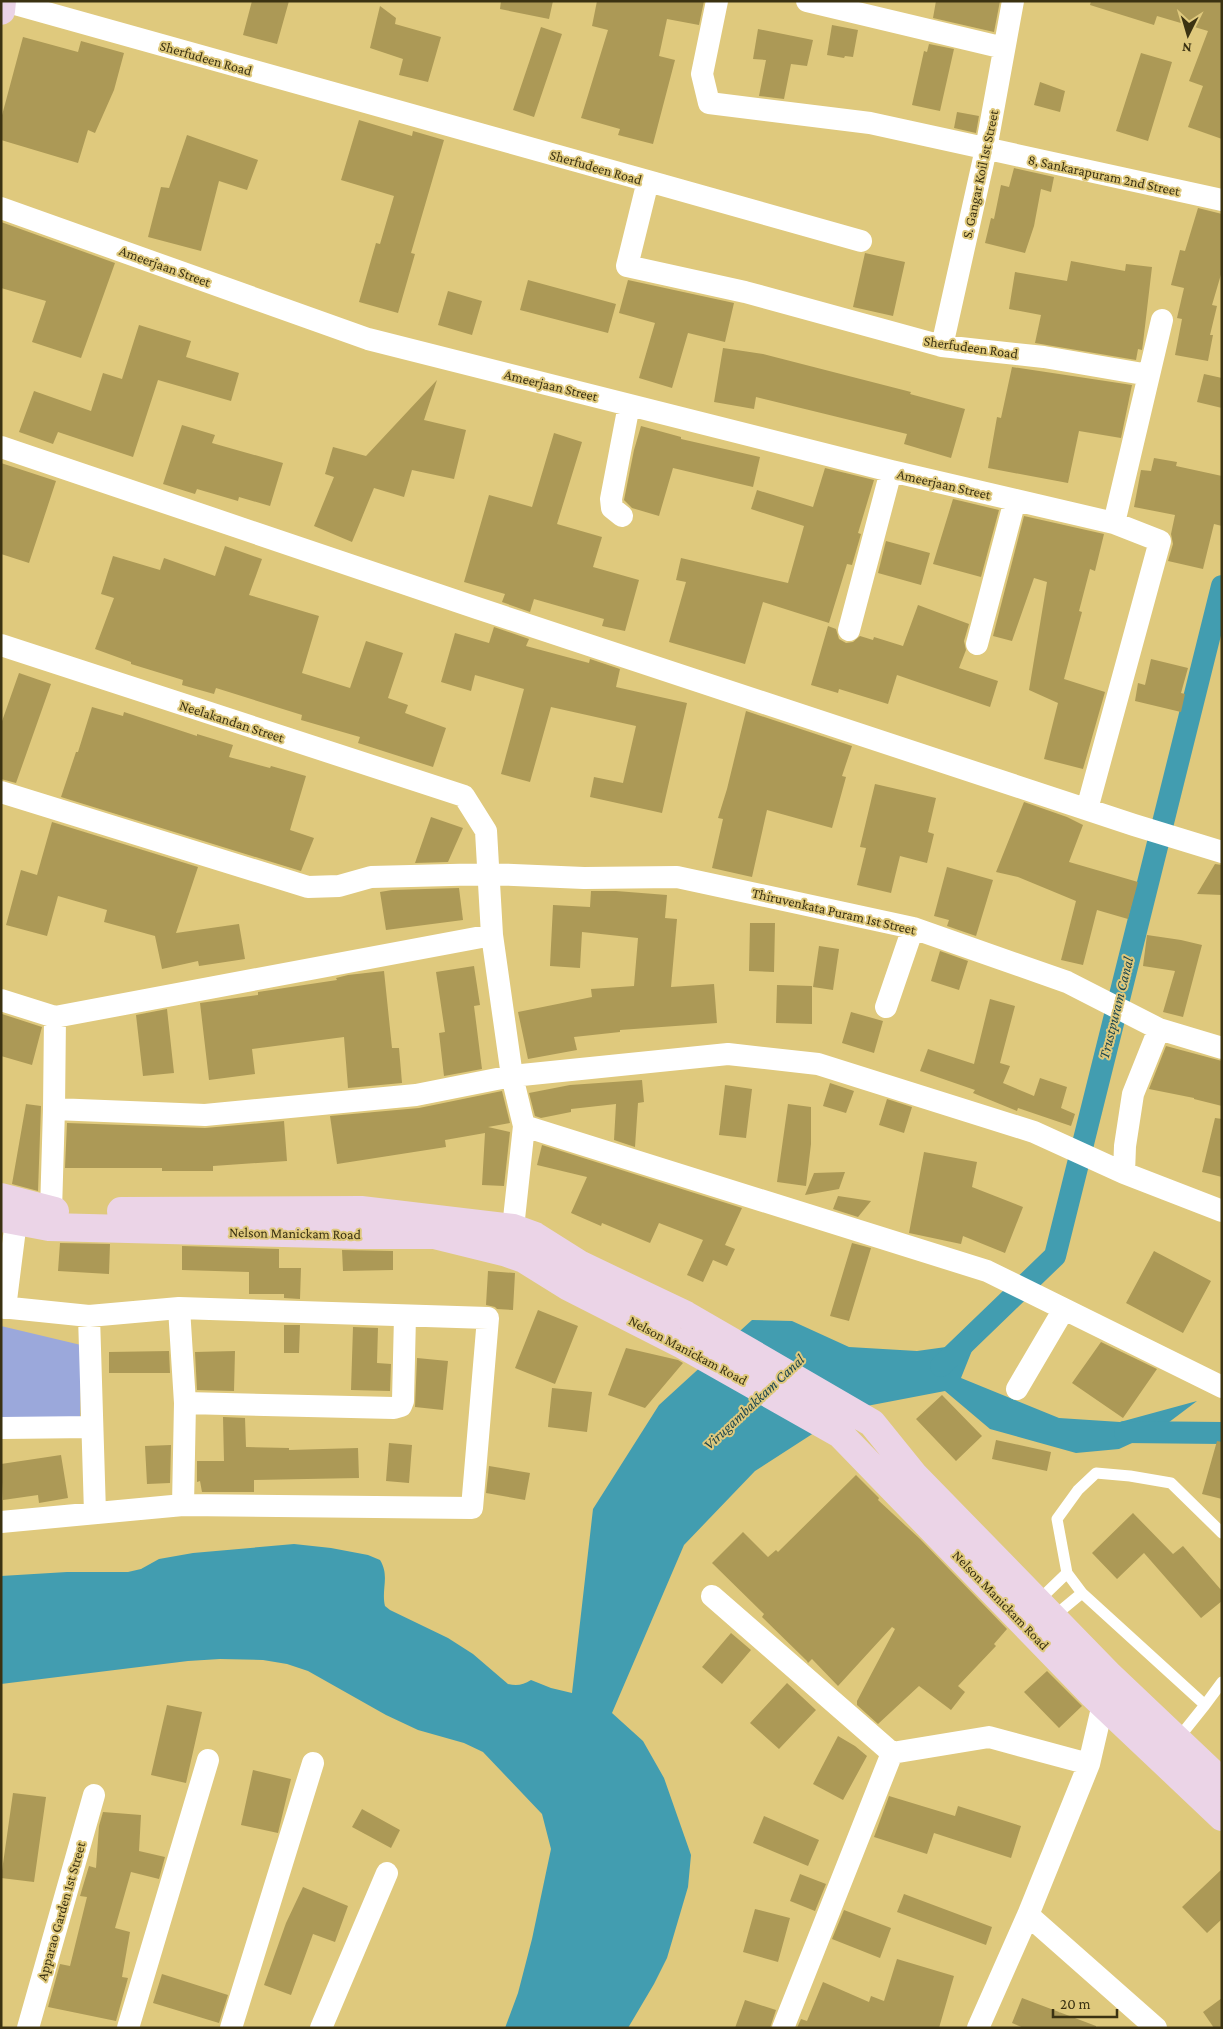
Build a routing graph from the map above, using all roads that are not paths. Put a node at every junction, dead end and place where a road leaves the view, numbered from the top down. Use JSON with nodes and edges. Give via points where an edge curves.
{"nodes":[{"id":1,"x":3,"y":1,"type":"edge"},
{"id":2,"x":717,"y":1,"type":"edge"},
{"id":3,"x":807,"y":1,"type":"edge"},
{"id":4,"x":1013,"y":1,"type":"edge"},
{"id":5,"x":1,"y":11,"type":"edge"},
{"id":6,"x":1004,"y":48,"type":"junction"},
{"id":7,"x":986,"y":149,"type":"junction"},
{"id":8,"x":648,"y":181,"type":"junction"},
{"id":9,"x":1222,"y":200,"type":"edge"},
{"id":10,"x":1,"y":208,"type":"edge"},
{"id":11,"x":861,"y":241,"type":"dead end"},
{"id":12,"x":1162,"y":320,"type":"dead end"},
{"id":13,"x":942,"y":346,"type":"junction"},
{"id":14,"x":1149,"y":375,"type":"junction"},
{"id":15,"x":630,"y":405,"type":"junction"},
{"id":16,"x":1,"y":447,"type":"edge"},
{"id":17,"x":891,"y":471,"type":"junction"},
{"id":18,"x":1015,"y":500,"type":"junction"},
{"id":19,"x":622,"y":516,"type":"dead end"},
{"id":20,"x":1114,"y":523,"type":"junction"},
{"id":21,"x":849,"y":630,"type":"dead end"},
{"id":22,"x":977,"y":644,"type":"dead end"},
{"id":23,"x":1,"y":645,"type":"edge"},
{"id":24,"x":1,"y":792,"type":"edge"},
{"id":25,"x":1087,"y":810,"type":"junction"},
{"id":26,"x":1222,"y":852,"type":"edge"},
{"id":27,"x":490,"y":874,"type":"junction"},
{"id":28,"x":913,"y":928,"type":"junction"},
{"id":29,"x":492,"y":935,"type":"junction"},
{"id":30,"x":1,"y":1000,"type":"edge"},
{"id":31,"x":886,"y":1007,"type":"dead end"},
{"id":32,"x":55,"y":1017,"type":"junction"},
{"id":33,"x":1159,"y":1029,"type":"junction"},
{"id":34,"x":1222,"y":1048,"type":"edge"},
{"id":35,"x":512,"y":1076,"type":"junction"},
{"id":36,"x":54,"y":1109,"type":"junction"},
{"id":37,"x":524,"y":1126,"type":"junction"},
{"id":38,"x":1124,"y":1174,"type":"junction"},
{"id":39,"x":1,"y":1197,"type":"edge"},
{"id":40,"x":51,"y":1211,"type":"junction"},
{"id":41,"x":1222,"y":1211,"type":"edge"},
{"id":42,"x":9,"y":1220,"type":"edge"},
{"id":43,"x":513,"y":1228,"type":"junction"},
{"id":44,"x":3,"y":1308,"type":"edge"},
{"id":45,"x":179,"y":1308,"type":"junction"},
{"id":46,"x":1064,"y":1309,"type":"junction"},
{"id":47,"x":89,"y":1316,"type":"junction"},
{"id":48,"x":405,"y":1316,"type":"junction"},
{"id":49,"x":1222,"y":1387,"type":"edge"},
{"id":50,"x":1017,"y":1389,"type":"dead end"},
{"id":51,"x":185,"y":1404,"type":"junction"},
{"id":52,"x":92,"y":1427,"type":"junction"},
{"id":53,"x":1,"y":1428,"type":"edge"},
{"id":54,"x":183,"y":1505,"type":"junction"},
{"id":55,"x":94,"y":1513,"type":"junction"},
{"id":56,"x":1,"y":1522,"type":"edge"},
{"id":57,"x":1222,"y":1533,"type":"edge"},
{"id":58,"x":1067,"y":1573,"type":"junction"},
{"id":59,"x":1082,"y":1593,"type":"junction"},
{"id":60,"x":712,"y":1596,"type":"dead end"},
{"id":61,"x":1045,"y":1609,"type":"junction"},
{"id":62,"x":1110,"y":1676,"type":"junction"},
{"id":63,"x":1222,"y":1682,"type":"edge"},
{"id":64,"x":1103,"y":1704,"type":"junction"},
{"id":65,"x":1205,"y":1704,"type":"junction"},
{"id":66,"x":1177,"y":1740,"type":"junction"},
{"id":67,"x":892,"y":1753,"type":"junction"},
{"id":68,"x":208,"y":1760,"type":"dead end"},
{"id":69,"x":313,"y":1763,"type":"dead end"},
{"id":70,"x":1089,"y":1764,"type":"junction"},
{"id":71,"x":1222,"y":1782,"type":"edge"},
{"id":72,"x":94,"y":1795,"type":"dead end"},
{"id":73,"x":1220,"y":1812,"type":"edge"},
{"id":74,"x":387,"y":1873,"type":"dead end"},
{"id":75,"x":1028,"y":1915,"type":"junction"},
{"id":76,"x":28,"y":2028,"type":"edge"},
{"id":77,"x":128,"y":2028,"type":"edge"},
{"id":78,"x":231,"y":2028,"type":"edge"},
{"id":79,"x":321,"y":2028,"type":"edge"},
{"id":80,"x":783,"y":2028,"type":"edge"},
{"id":81,"x":978,"y":2028,"type":"edge"},
{"id":82,"x":1156,"y":2028,"type":"edge"}],
"edges":[{"from":1,"to":5,"type":"main road"},
{"from":1,"to":8,"type":"street","name":"Sherfudeen Road"},
{"from":2,"to":7,"type":"street","name":"8, Sankarapuram 2nd Street","via":[[702,74],[709,103],[870,123]]},
{"from":3,"to":6,"type":"street"},
{"from":4,"to":6,"type":"street","name":"S. Gangar Koil 1st Street"},
{"from":6,"to":7,"type":"street","name":"S. Gangar Koil 1st Street"},
{"from":7,"to":9,"type":"street","name":"8, Sankarapuram 2nd Street"},
{"from":7,"to":13,"type":"street","name":"S. Gangar Koil 1st Street"},
{"from":8,"to":11,"type":"street"},
{"from":8,"to":13,"type":"street","name":"Sherfudeen Road","via":[[627,266],[745,292]]},
{"from":10,"to":15,"type":"street","name":"Ameerjaan Street","via":[[368,339]]},
{"from":12,"to":14,"type":"street"},
{"from":13,"to":14,"type":"street","name":"Sherfudeen Road","via":[[1044,356]]},
{"from":14,"to":20,"type":"street"},
{"from":15,"to":17,"type":"street","name":"Ameerjaan Street"},
{"from":15,"to":19,"type":"street","via":[[611,499],[612,508]]},
{"from":16,"to":25,"type":"street"},
{"from":17,"to":18,"type":"street","name":"Ameerjaan Street"},
{"from":17,"to":21,"type":"street"},
{"from":18,"to":20,"type":"street","name":"Ameerjaan Street"},
{"from":18,"to":22,"type":"street"},
{"from":20,"to":25,"type":"street","name":"Ameerjaan Street","via":[[1160,540]]},
{"from":23,"to":27,"type":"street","name":"Neelakandan Street","via":[[464,796],[486,831]]},
{"from":24,"to":27,"type":"street","name":"Thiruvenkata Puram 1st Street","via":[[308,887],[339,886],[371,877]]},
{"from":25,"to":26,"type":"street"},
{"from":27,"to":28,"type":"street","name":"Thiruvenkata Puram 1st Street","via":[[677,877]]},
{"from":27,"to":29,"type":"street"},
{"from":28,"to":31,"type":"street"},
{"from":28,"to":33,"type":"street","name":"Thiruvenkata Puram 1st Street","via":[[1067,982]]},
{"from":29,"to":32,"type":"street"},
{"from":29,"to":35,"type":"street"},
{"from":30,"to":32,"type":"street"},
{"from":32,"to":36,"type":"street"},
{"from":33,"to":34,"type":"street","name":"Thiruvenkata Puram 1st Street"},
{"from":33,"to":38,"type":"street","via":[[1133,1094],[1124,1146]]},
{"from":35,"to":36,"type":"street","via":[[416,1095],[205,1115]]},
{"from":35,"to":37,"type":"street"},
{"from":35,"to":38,"type":"street","via":[[728,1054],[818,1064],[1034,1132]]},
{"from":36,"to":40,"type":"street"},
{"from":37,"to":43,"type":"street"},
{"from":37,"to":46,"type":"street","via":[[987,1271]]},
{"from":38,"to":41,"type":"street"},
{"from":39,"to":40,"type":"main road","name":"Nelson Manickam Road"},
{"from":40,"to":43,"type":"main road","name":"Nelson Manickam Road","via":[[361,1210]]},
{"from":42,"to":44,"type":"street"},
{"from":42,"to":64,"type":"main road","name":"Nelson Manickam Road","via":[[49,1227],[434,1235],[524,1259],[569,1287],[683,1345],[840,1434]]},
{"from":43,"to":61,"type":"main road","name":"Nelson Manickam Road","via":[[535,1236],[581,1265],[686,1315],[872,1423],[914,1475]]},
{"from":44,"to":47,"type":"street"},
{"from":45,"to":47,"type":"street"},
{"from":45,"to":48,"type":"street"},
{"from":45,"to":51,"type":"street"},
{"from":46,"to":49,"type":"street"},
{"from":46,"to":50,"type":"street"},
{"from":47,"to":52,"type":"street"},
{"from":48,"to":51,"type":"street","via":[[401,1406]]},
{"from":48,"to":54,"type":"street","via":[[488,1318],[472,1508]]},
{"from":51,"to":54,"type":"street"},
{"from":52,"to":53,"type":"street"},
{"from":52,"to":55,"type":"street"},
{"from":54,"to":55,"type":"street"},
{"from":55,"to":56,"type":"street"},
{"from":57,"to":58,"type":"lane","via":[[1171,1484],[1096,1473],[1078,1490],[1057,1519]]},
{"from":58,"to":59,"type":"lane"},
{"from":58,"to":61,"type":"lane"},
{"from":59,"to":61,"type":"lane"},
{"from":59,"to":65,"type":"lane"},
{"from":60,"to":67,"type":"street"},
{"from":61,"to":62,"type":"main road","name":"Nelson Manickam Road"},
{"from":62,"to":64,"type":"street"},
{"from":62,"to":66,"type":"main road","name":"Nelson Manickam Road"},
{"from":63,"to":65,"type":"lane"},
{"from":64,"to":70,"type":"street"},
{"from":64,"to":73,"type":"main road","name":"Nelson Manickam Road"},
{"from":65,"to":66,"type":"lane"},
{"from":66,"to":71,"type":"main road","name":"Nelson Manickam Road"},
{"from":67,"to":70,"type":"street","via":[[990,1737]]},
{"from":67,"to":80,"type":"street"},
{"from":68,"to":77,"type":"street"},
{"from":69,"to":78,"type":"street"},
{"from":70,"to":75,"type":"street"},
{"from":72,"to":76,"type":"street","name":"Apparao Garden 1st Street"},
{"from":74,"to":79,"type":"street"},
{"from":75,"to":81,"type":"street"},
{"from":75,"to":82,"type":"street"}]}
